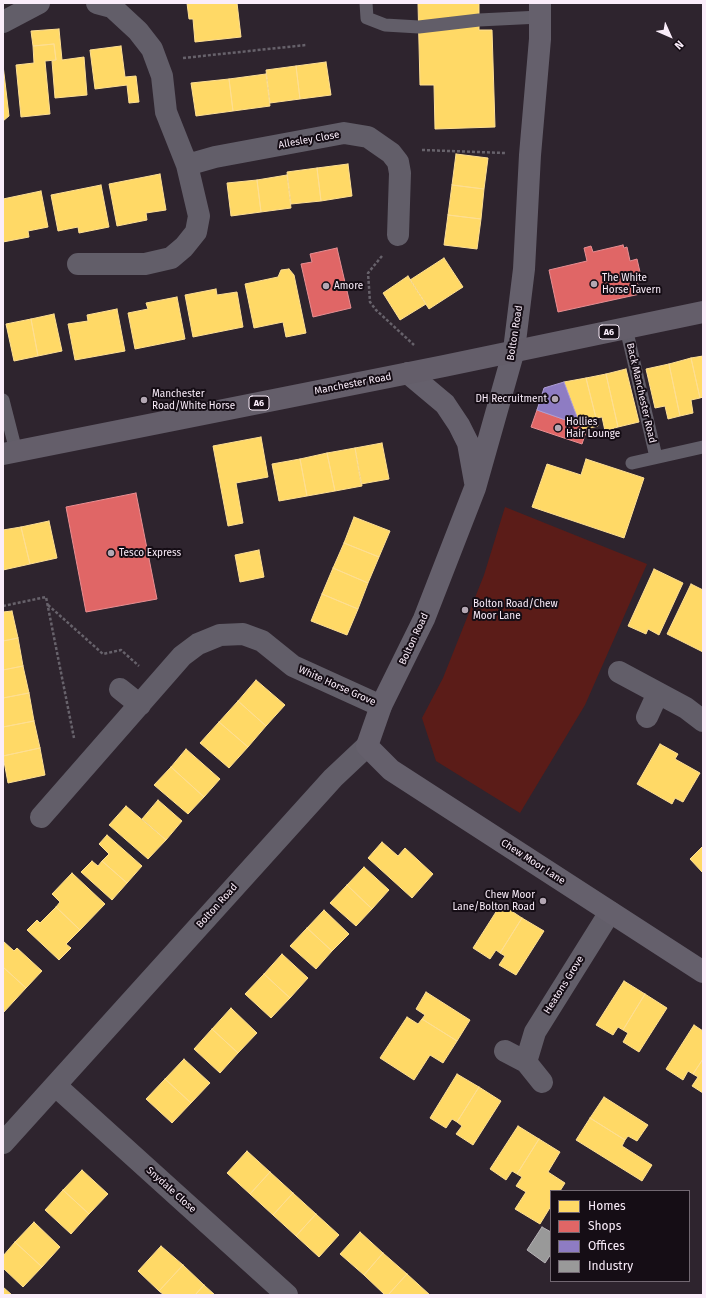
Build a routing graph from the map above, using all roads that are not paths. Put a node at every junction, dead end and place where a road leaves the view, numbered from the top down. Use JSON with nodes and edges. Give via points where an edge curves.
{"nodes":[{"id":1,"x":39,"y":3,"type":"edge"},
{"id":2,"x":366,"y":3,"type":"edge"},
{"id":3,"x":108,"y":4,"type":"edge"},
{"id":4,"x":540,"y":10,"type":"edge"},
{"id":5,"x":3,"y":22,"type":"edge"},
{"id":6,"x":187,"y":165,"type":"junction"},
{"id":7,"x":398,"y":235,"type":"road end"},
{"id":8,"x":78,"y":264,"type":"dead end"},
{"id":9,"x":703,"y":312,"type":"edge"},
{"id":10,"x":626,"y":328,"type":"junction"},
{"id":11,"x":514,"y":350,"type":"junction"},
{"id":12,"x":417,"y":372,"type":"junction"},
{"id":13,"x":3,"y":400,"type":"edge"},
{"id":14,"x":703,"y":447,"type":"edge"},
{"id":15,"x":10,"y":453,"type":"edge"},
{"id":16,"x":656,"y":458,"type":"junction"},
{"id":17,"x":632,"y":463,"type":"dead end"},
{"id":18,"x":476,"y":488,"type":"junction"},
{"id":19,"x":619,"y":672,"type":"dead end"},
{"id":20,"x":120,"y":689,"type":"dead end"},
{"id":21,"x":658,"y":693,"type":"junction"},
{"id":22,"x":140,"y":705,"type":"junction"},
{"id":23,"x":381,"y":706,"type":"junction"},
{"id":24,"x":647,"y":717,"type":"dead end"},
{"id":25,"x":703,"y":721,"type":"edge"},
{"id":26,"x":367,"y":746,"type":"junction"},
{"id":27,"x":41,"y":817,"type":"dead end"},
{"id":28,"x":610,"y":912,"type":"junction"},
{"id":29,"x":703,"y":972,"type":"edge"},
{"id":30,"x":505,"y":1051,"type":"dead end"},
{"id":31,"x":526,"y":1062,"type":"junction"},
{"id":32,"x":542,"y":1082,"type":"dead end"},
{"id":33,"x":56,"y":1086,"type":"junction"},
{"id":34,"x":3,"y":1143,"type":"edge"},
{"id":35,"x":287,"y":1295,"type":"edge"}],
"edges":[{"from":1,"to":5,"type":"street"},
{"from":2,"to":4,"type":"lane","via":[[367,18],[385,25],[419,27]]},
{"from":3,"to":6,"type":"street","via":[[138,31],[152,49],[162,76],[166,112]]},
{"from":4,"to":11,"type":"street","name":"Bolton Road","via":[[524,269]]},
{"from":6,"to":7,"type":"street","name":"Allesley Close","via":[[215,157],[344,133],[368,137],[392,153],[398,162]]},
{"from":6,"to":8,"type":"street","via":[[199,216],[196,232],[184,247],[171,258],[101,273]]},
{"from":9,"to":10,"type":"main road","name":"Manchester Road","number":"A6"},
{"from":10,"to":11,"type":"main road","name":"Manchester Road","number":"A6"},
{"from":10,"to":16,"type":"lane","name":"Back Manchester Road"},
{"from":11,"to":12,"type":"main road","name":"Manchester Road","number":"A6"},
{"from":11,"to":18,"type":"street","name":"Bolton Road"},
{"from":12,"to":15,"type":"main road","name":"Manchester Road","number":"A6"},
{"from":12,"to":18,"type":"street","via":[[445,404],[459,425],[468,443]]},
{"from":13,"to":15,"type":"lane"},
{"from":14,"to":16,"type":"lane"},
{"from":16,"to":17,"type":"lane"},
{"from":18,"to":23,"type":"street","name":"Bolton Road","via":[[424,619]]},
{"from":19,"to":21,"type":"street"},
{"from":20,"to":22,"type":"street"},
{"from":21,"to":24,"type":"street"},
{"from":21,"to":25,"type":"street","via":[[686,708]]},
{"from":22,"to":23,"type":"street","name":"White Horse Grove","via":[[182,656],[198,644],[220,634],[243,634],[262,641],[293,666]]},
{"from":22,"to":27,"type":"street","name":"White Horse Grove"},
{"from":23,"to":26,"type":"street","name":"Bolton Road"},
{"from":26,"to":28,"type":"street","name":"Chew Moor Lane","via":[[391,770]]},
{"from":26,"to":33,"type":"street","name":"Bolton Road","via":[[328,784]]},
{"from":28,"to":29,"type":"street","name":"Chew Moor Lane"},
{"from":28,"to":31,"type":"street","name":"Heatons Grove","via":[[536,1032]]},
{"from":30,"to":31,"type":"street"},
{"from":31,"to":32,"type":"street"},
{"from":33,"to":34,"type":"street","name":"Bolton Road"},
{"from":33,"to":35,"type":"street","name":"Snydale Close"}]}
